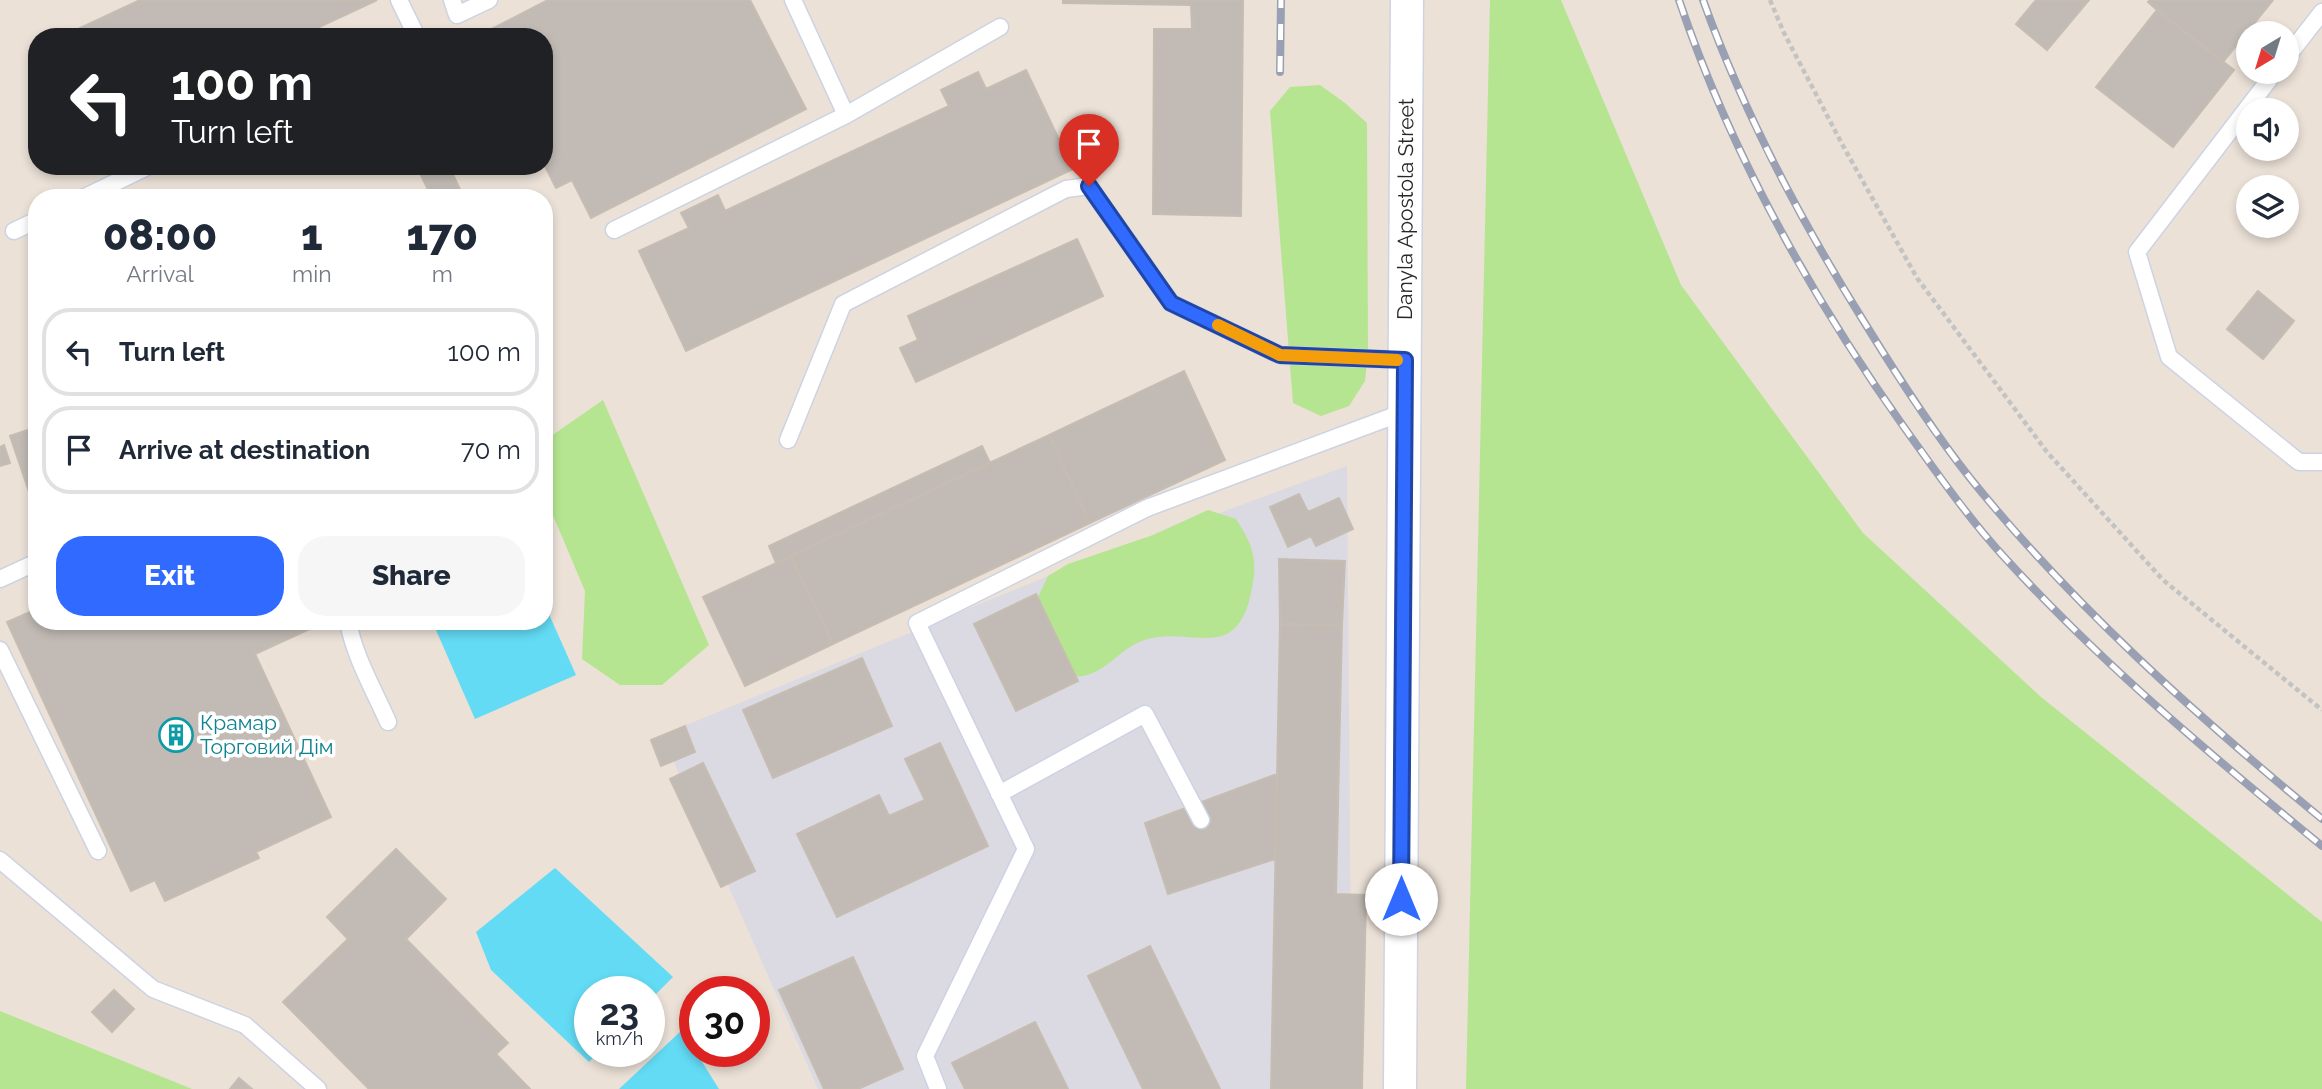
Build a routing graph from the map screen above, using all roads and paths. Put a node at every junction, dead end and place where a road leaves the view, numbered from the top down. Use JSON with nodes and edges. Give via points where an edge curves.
{"nodes":[{"id":1,"x":399,"y":0,"type":"edge"},
{"id":2,"x":452,"y":0,"type":"edge"},
{"id":3,"x":489,"y":0,"type":"edge"},
{"id":4,"x":793,"y":0,"type":"edge"},
{"id":5,"x":1407,"y":0,"type":"edge"},
{"id":6,"x":1770,"y":0,"type":"edge"},
{"id":7,"x":2322,"y":12,"type":"edge"},
{"id":8,"x":1000,"y":27,"type":"dead end"},
{"id":9,"x":412,"y":28,"type":"edge"},
{"id":10,"x":2300,"y":40,"type":"edge"},
{"id":11,"x":2267,"y":84,"type":"edge"},
{"id":12,"x":846,"y":116,"type":"junction"},
{"id":13,"x":130,"y":175,"type":"edge"},
{"id":14,"x":102,"y":189,"type":"edge"},
{"id":15,"x":28,"y":224,"type":"edge"},
{"id":16,"x":614,"y":230,"type":"dead end"},
{"id":17,"x":14,"y":231,"type":"dead end"},
{"id":18,"x":1405,"y":360,"type":"junction"},
{"id":19,"x":1404,"y":412,"type":"junction"},
{"id":20,"x":788,"y":440,"type":"dead end"},
{"id":21,"x":2322,"y":462,"type":"edge"},
{"id":22,"x":28,"y":566,"type":"edge"},
{"id":23,"x":0,"y":579,"type":"edge"},
{"id":24,"x":351,"y":630,"type":"edge"},
{"id":25,"x":0,"y":650,"type":"edge"},
{"id":26,"x":2322,"y":710,"type":"edge"},
{"id":27,"x":388,"y":722,"type":"dead end"},
{"id":28,"x":999,"y":794,"type":"junction"},
{"id":29,"x":1200,"y":820,"type":"dead end"},
{"id":30,"x":97,"y":851,"type":"dead end"},
{"id":31,"x":0,"y":860,"type":"edge"},
{"id":32,"x":318,"y":1089,"type":"edge"},
{"id":33,"x":938,"y":1089,"type":"edge"},
{"id":34,"x":1400,"y":1089,"type":"edge"}],
"edges":[{"from":1,"to":9,"type":"lane"},
{"from":2,"to":3,"type":"lane","via":[[457,15]]},
{"from":4,"to":12,"type":"lane"},
{"from":5,"to":18,"type":"street","name":"Danyla Apostola Street"},
{"from":6,"to":26,"type":"path","via":[[1842,144],[1917,278],[2047,452],[2163,580]]},
{"from":7,"to":10,"type":"lane"},
{"from":8,"to":12,"type":"lane"},
{"from":11,"to":21,"type":"lane","via":[[2137,252],[2168,358],[2300,462]]},
{"from":12,"to":16,"type":"lane"},
{"from":13,"to":14,"type":"lane"},
{"from":15,"to":17,"type":"lane"},
{"from":18,"to":19,"type":"street","name":"Danyla Apostola Street"},
{"from":18,"to":20,"type":"lane","via":[[1280,355],[1171,303],[1089,186],[1066,189],[843,304]]},
{"from":19,"to":28,"type":"lane","via":[[1147,508],[917,623]]},
{"from":19,"to":34,"type":"street","name":"Danyla Apostola Street"},
{"from":22,"to":23,"type":"lane"},
{"from":24,"to":27,"type":"lane"},
{"from":25,"to":30,"type":"lane"},
{"from":28,"to":29,"type":"lane","via":[[1145,714]]},
{"from":28,"to":33,"type":"lane","via":[[1026,849],[925,1056]]},
{"from":31,"to":32,"type":"lane","via":[[153,989],[245,1025]]}]}
